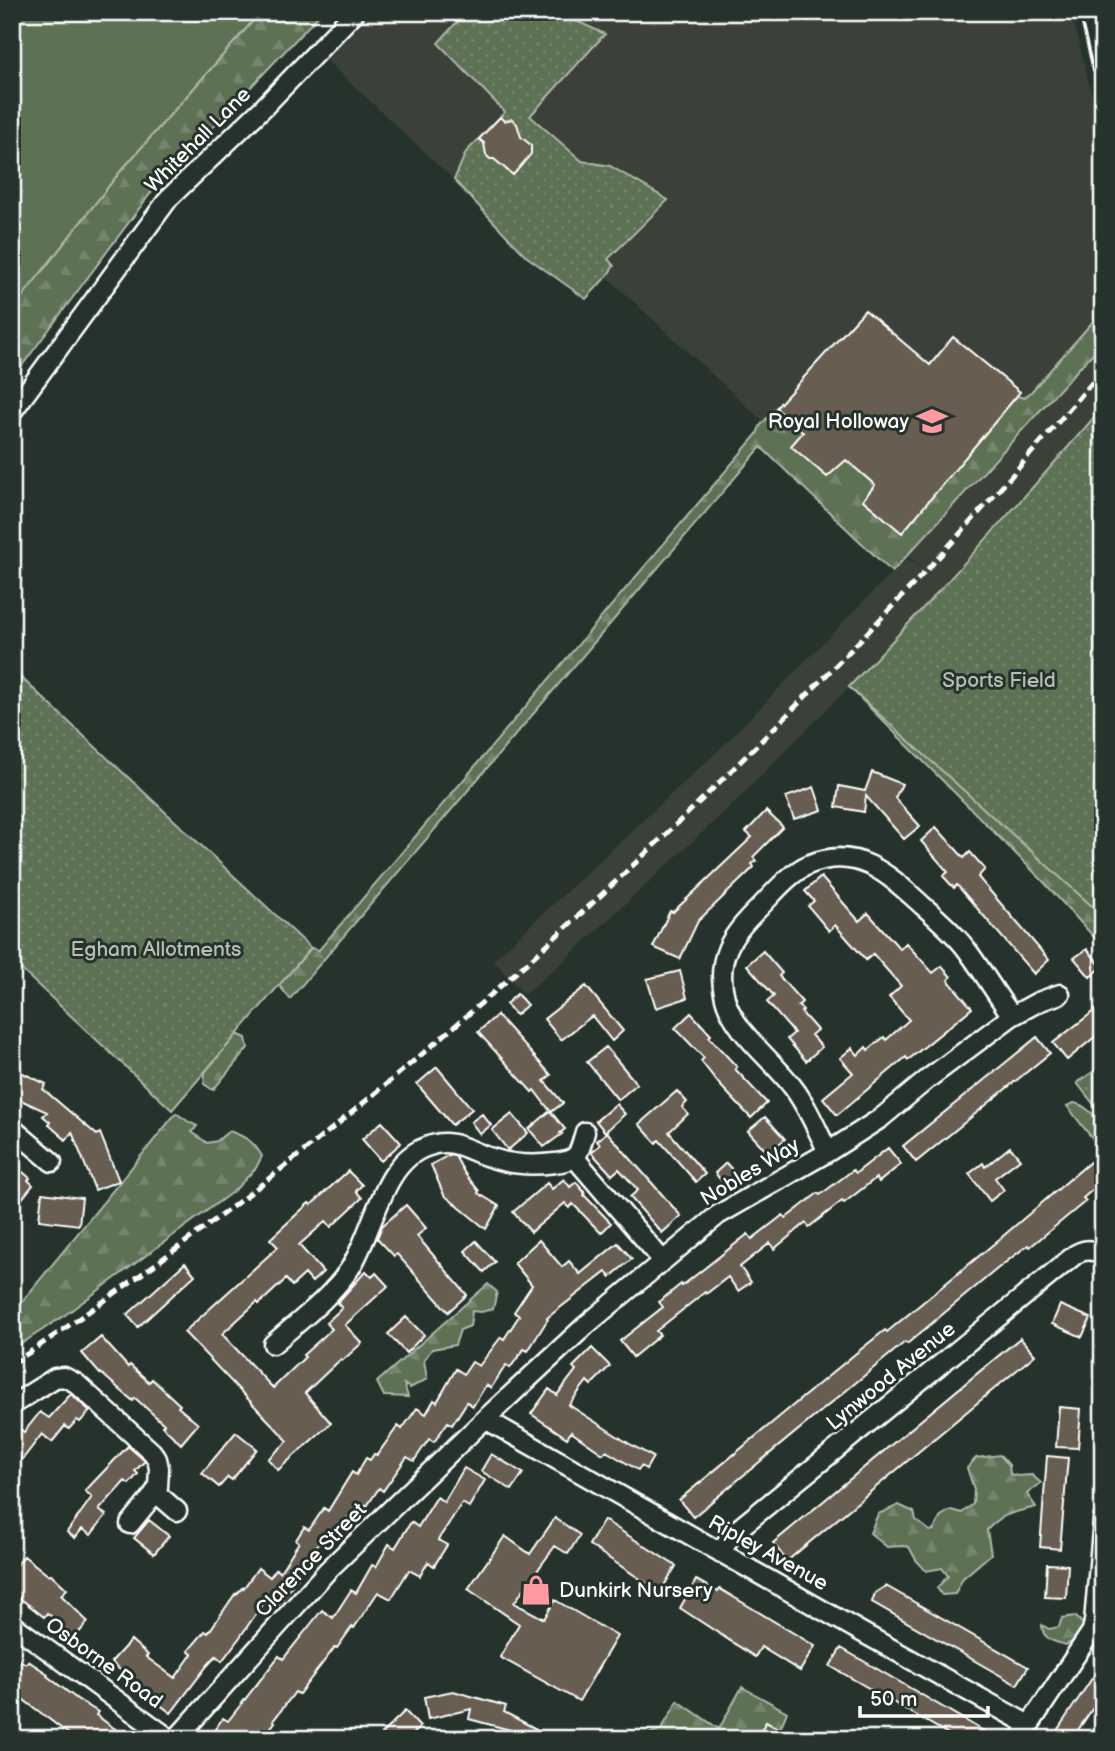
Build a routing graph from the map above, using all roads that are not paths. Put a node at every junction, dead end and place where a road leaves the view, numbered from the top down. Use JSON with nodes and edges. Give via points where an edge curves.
{"nodes":[{"id":1,"x":355,"y":12,"type":"edge"},
{"id":2,"x":1090,"y":12,"type":"edge"},
{"id":3,"x":1103,"y":67,"type":"edge"},
{"id":4,"x":12,"y":412,"type":"edge"},
{"id":5,"x":1060,"y":994,"type":"dead end"},
{"id":6,"x":1012,"y":1016,"type":"junction"},
{"id":7,"x":12,"y":1128,"type":"edge"},
{"id":8,"x":585,"y":1132,"type":"dead end"},
{"id":9,"x":828,"y":1152,"type":"junction"},
{"id":10,"x":574,"y":1157,"type":"junction"},
{"id":11,"x":52,"y":1162,"type":"dead end"},
{"id":12,"x":1101,"y":1254,"type":"edge"},
{"id":13,"x":663,"y":1261,"type":"junction"},
{"id":14,"x":273,"y":1344,"type":"dead end"},
{"id":15,"x":17,"y":1401,"type":"edge"},
{"id":16,"x":485,"y":1419,"type":"junction"},
{"id":17,"x":155,"y":1492,"type":"junction"},
{"id":18,"x":177,"y":1511,"type":"dead end"},
{"id":19,"x":1103,"y":1519,"type":"edge"},
{"id":20,"x":130,"y":1524,"type":"dead end"},
{"id":21,"x":721,"y":1553,"type":"junction"},
{"id":22,"x":12,"y":1625,"type":"edge"},
{"id":23,"x":1024,"y":1732,"type":"edge"},
{"id":24,"x":170,"y":1739,"type":"edge"},
{"id":25,"x":176,"y":1739,"type":"edge"}],
"edges":[{"from":1,"to":4,"type":"street","name":"Whitehall Lane","via":[[169,198]]},
{"from":2,"to":3,"type":"street"},
{"from":5,"to":6,"type":"street","name":"Nobles Way"},
{"from":6,"to":9,"type":"street","name":"Nobles Way","via":[[881,1118]]},
{"from":6,"to":9,"type":"street","via":[[962,943],[890,876],[867,863],[837,857],[797,872],[737,930],[726,953],[722,983],[730,1013],[792,1085]]},
{"from":7,"to":11,"type":"street"},
{"from":8,"to":10,"type":"street"},
{"from":9,"to":13,"type":"street","name":"Nobles Way","via":[[718,1215]]},
{"from":10,"to":13,"type":"street"},
{"from":10,"to":14,"type":"street","via":[[524,1165],[489,1158],[453,1143],[417,1151],[390,1180],[348,1272]]},
{"from":12,"to":21,"type":"street","name":"Lynwood Avenue","via":[[1082,1251],[1068,1261],[737,1530]]},
{"from":13,"to":16,"type":"street","name":"Nobles Way"},
{"from":15,"to":17,"type":"street","via":[[55,1378],[76,1383],[152,1452],[159,1468]]},
{"from":16,"to":21,"type":"street","name":"Ripley Avenue"},
{"from":16,"to":25,"type":"street","name":"Clarence Street","via":[[328,1570]]},
{"from":17,"to":18,"type":"street"},
{"from":17,"to":20,"type":"street"},
{"from":19,"to":23,"type":"street","via":[[1092,1631]]},
{"from":21,"to":23,"type":"street","name":"Ripley Avenue"},
{"from":22,"to":24,"type":"street","name":"Osborne Road"}]}
